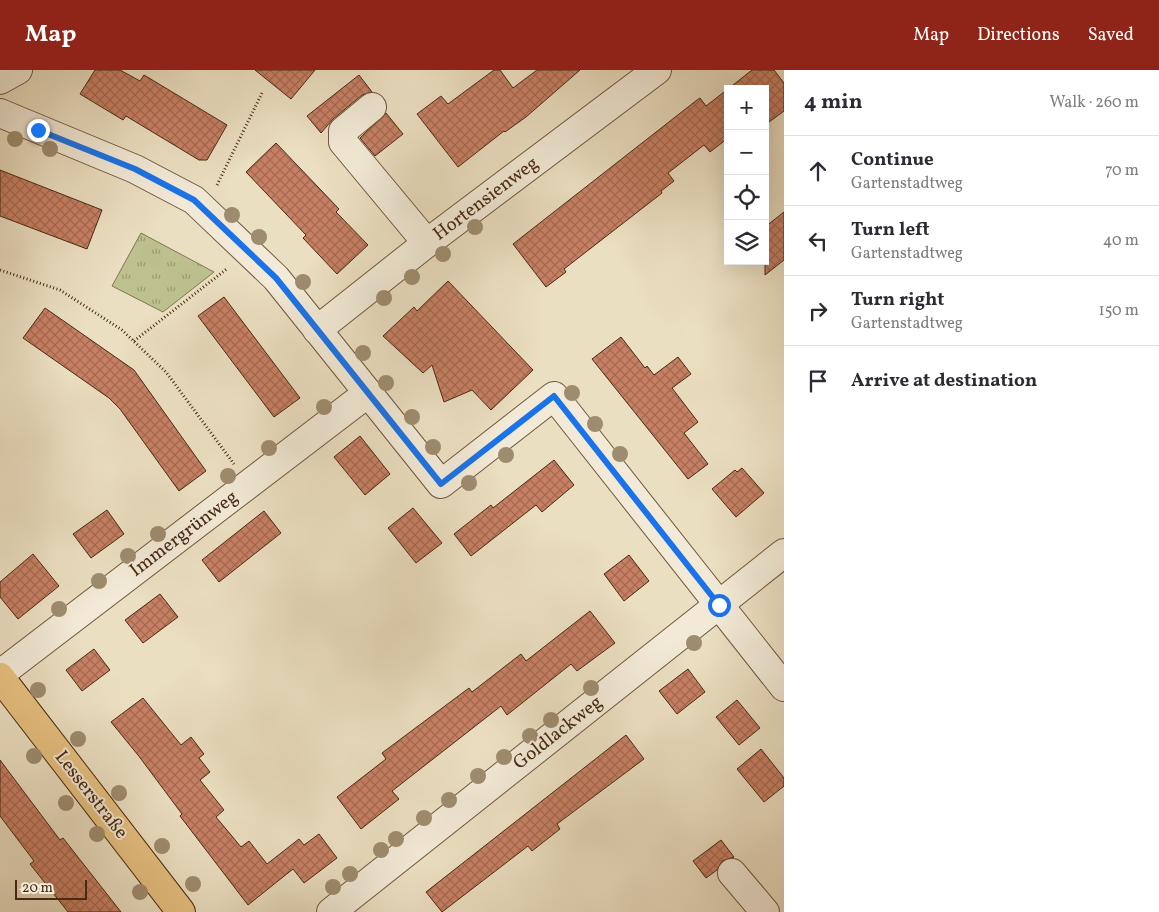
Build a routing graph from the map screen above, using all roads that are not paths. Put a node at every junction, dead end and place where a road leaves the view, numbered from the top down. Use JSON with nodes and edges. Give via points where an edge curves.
{"nodes":[{"id":1,"x":18,"y":70,"type":"edge"},
{"id":2,"x":658,"y":70,"type":"edge"},
{"id":3,"x":0,"y":80,"type":"edge"},
{"id":4,"x":372,"y":107,"type":"dead end"},
{"id":5,"x":0,"y":112,"type":"edge"},
{"id":6,"x":427,"y":243,"type":"junction"},
{"id":7,"x":316,"y":330,"type":"junction"},
{"id":8,"x":368,"y":393,"type":"junction"},
{"id":9,"x":784,"y":553,"type":"edge"},
{"id":10,"x":719,"y":605,"type":"junction"},
{"id":11,"x":0,"y":676,"type":"edge"},
{"id":12,"x":784,"y":687,"type":"edge"},
{"id":13,"x":732,"y":873,"type":"dead end"},
{"id":14,"x":181,"y":912,"type":"edge"},
{"id":15,"x":331,"y":912,"type":"edge"},
{"id":16,"x":765,"y":912,"type":"edge"}],
"edges":[{"from":1,"to":3,"type":"street"},
{"from":2,"to":6,"type":"street","name":"Hortensienweg"},
{"from":4,"to":6,"type":"street","via":[[344,131],[343,142]]},
{"from":5,"to":7,"type":"street","via":[[135,169],[194,200],[276,278]]},
{"from":6,"to":7,"type":"street","name":"Hortensienweg"},
{"from":7,"to":8,"type":"street"},
{"from":8,"to":10,"type":"street","via":[[441,484],[554,396]]},
{"from":8,"to":11,"type":"street","name":"Immergrünweg"},
{"from":9,"to":10,"type":"street","name":"Goldlackweg"},
{"from":10,"to":12,"type":"street"},
{"from":10,"to":15,"type":"street","name":"Goldlackweg"},
{"from":11,"to":14,"type":"main road","name":"Lesserstraße"},
{"from":13,"to":16,"type":"street"}]}
